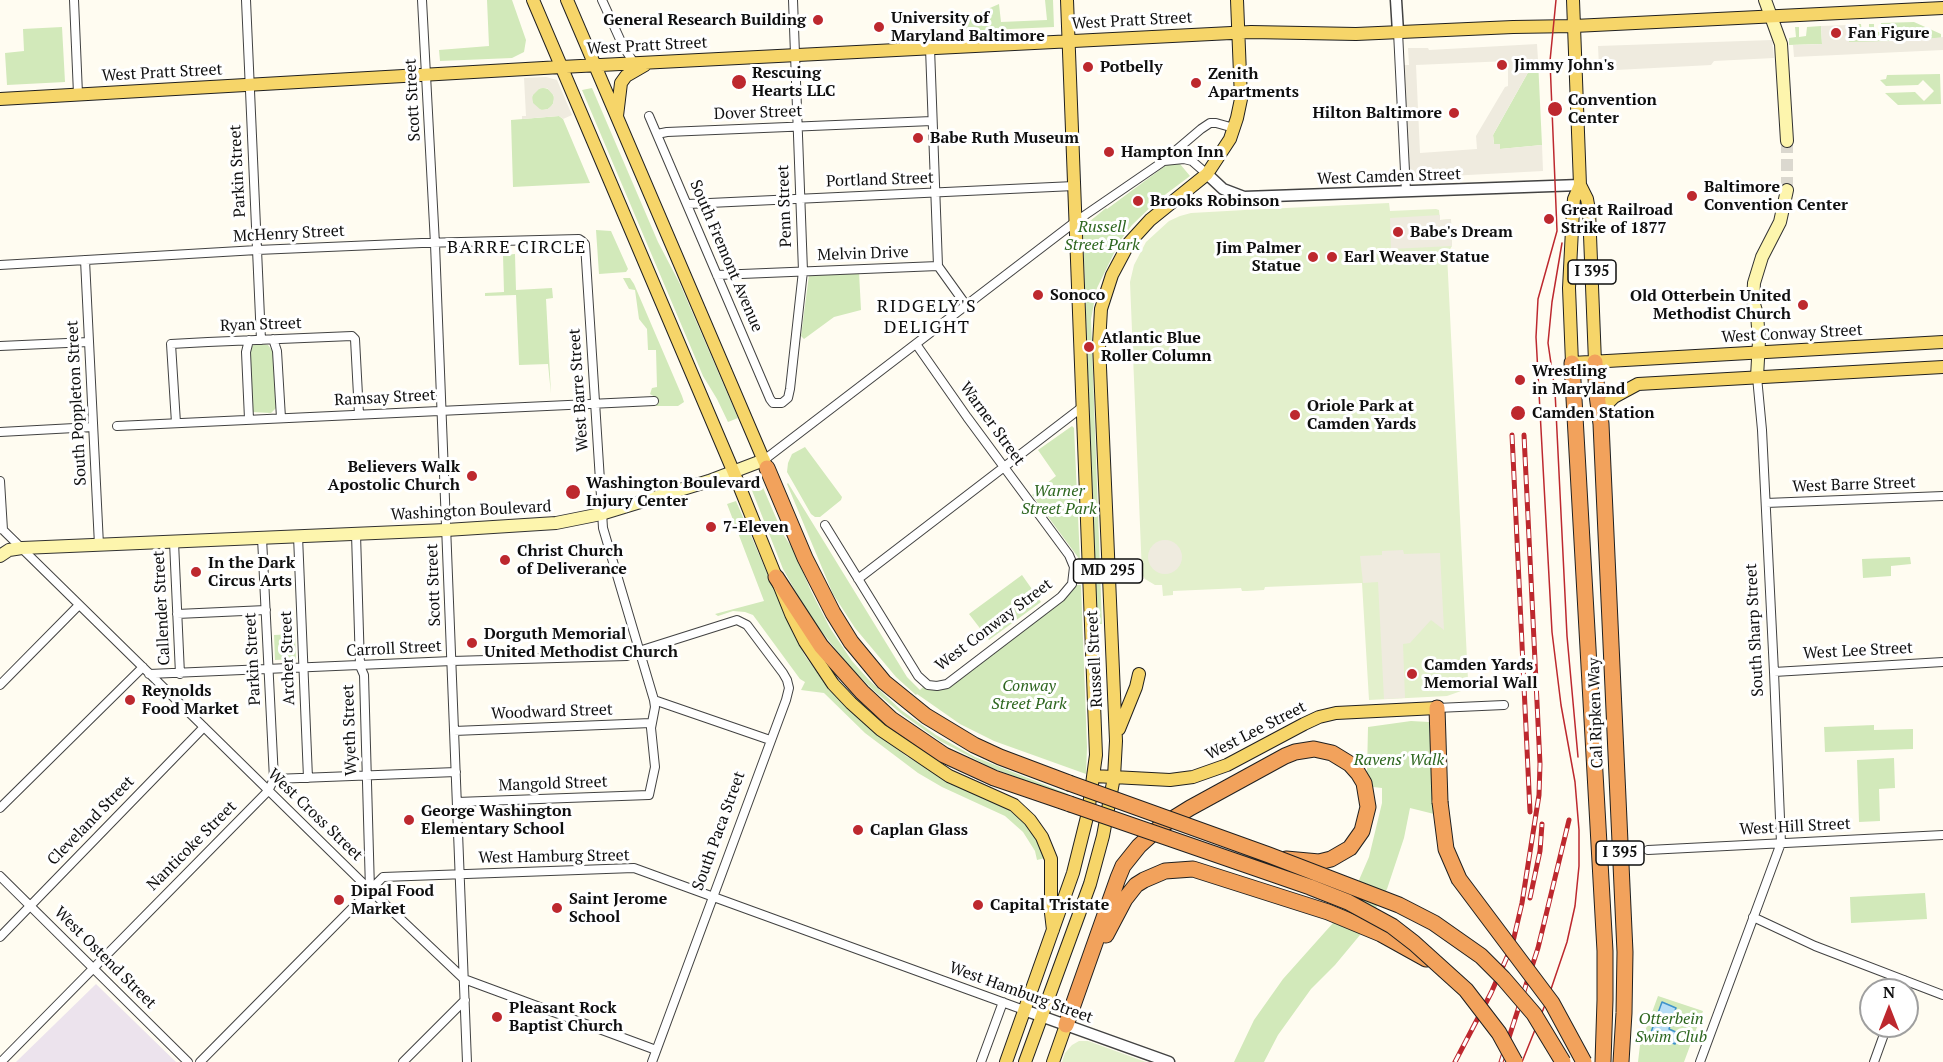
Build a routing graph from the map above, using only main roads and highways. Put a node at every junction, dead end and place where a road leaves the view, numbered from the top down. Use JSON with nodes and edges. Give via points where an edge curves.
{"nodes":[{"id":1,"x":533,"y":0,"type":"edge"},
{"id":2,"x":567,"y":0,"type":"edge"},
{"id":3,"x":1067,"y":0,"type":"edge"},
{"id":4,"x":1237,"y":0,"type":"edge"},
{"id":5,"x":1573,"y":0,"type":"edge"},
{"id":6,"x":1765,"y":0,"type":"edge"},
{"id":7,"x":1935,"y":5,"type":"edge"},
{"id":8,"x":1771,"y":16,"type":"junction"},
{"id":9,"x":1574,"y":26,"type":"junction"},
{"id":10,"x":1239,"y":32,"type":"junction"},
{"id":11,"x":1069,"y":41,"type":"junction"},
{"id":12,"x":652,"y":62,"type":"junction"},
{"id":13,"x":594,"y":65,"type":"junction"},
{"id":14,"x":561,"y":67,"type":"junction"},
{"id":15,"x":0,"y":99,"type":"edge"},
{"id":16,"x":616,"y":117,"type":"junction"},
{"id":17,"x":1787,"y":141,"type":"tunnel mouth"},
{"id":18,"x":1580,"y":185,"type":"junction"},
{"id":19,"x":1787,"y":190,"type":"tunnel mouth"},
{"id":20,"x":1943,"y":342,"type":"edge"},
{"id":21,"x":1758,"y":353,"type":"junction"},
{"id":22,"x":1596,"y":362,"type":"junction"},
{"id":23,"x":1572,"y":363,"type":"junction"},
{"id":24,"x":1943,"y":367,"type":"edge"},
{"id":25,"x":1757,"y":377,"type":"junction"},
{"id":26,"x":1601,"y":424,"type":"junction"},
{"id":27,"x":766,"y":464,"type":"junction"},
{"id":28,"x":734,"y":473,"type":"junction"},
{"id":29,"x":0,"y":556,"type":"edge"},
{"id":30,"x":776,"y":578,"type":"junction"},
{"id":31,"x":1139,"y":674,"type":"dead end"},
{"id":32,"x":1437,"y":708,"type":"joint"},
{"id":33,"x":1116,"y":741,"type":"junction"},
{"id":34,"x":1094,"y":776,"type":"junction"},
{"id":35,"x":1114,"y":777,"type":"junction"},
{"id":36,"x":1269,"y":855,"type":"junction"},
{"id":37,"x":1053,"y":930,"type":"junction"},
{"id":38,"x":1438,"y":966,"type":"junction"},
{"id":39,"x":1081,"y":986,"type":"junction"},
{"id":40,"x":1066,"y":1025,"type":"joint"},
{"id":41,"x":1006,"y":1059,"type":"edge"},
{"id":42,"x":1025,"y":1062,"type":"edge"},
{"id":43,"x":1053,"y":1062,"type":"edge"},
{"id":44,"x":1515,"y":1062,"type":"edge"},
{"id":45,"x":1563,"y":1062,"type":"edge"},
{"id":46,"x":1584,"y":1062,"type":"edge"},
{"id":47,"x":1603,"y":1062,"type":"edge"},
{"id":48,"x":1621,"y":1062,"type":"edge"}],
"edges":[{"from":1,"to":14,"type":"main road"},
{"from":2,"to":13,"type":"main road"},
{"from":3,"to":11,"type":"main road","number":"MD 295"},
{"from":4,"to":10,"type":"main road","number":"MD 295"},
{"from":5,"to":9,"type":"main road"},
{"from":6,"to":8,"type":"main road"},
{"from":7,"to":8,"type":"main road","name":"West Pratt Street"},
{"from":8,"to":9,"type":"main road","name":"West Pratt Street"},
{"from":8,"to":17,"type":"main road","via":[[1782,54]]},
{"from":9,"to":10,"type":"main road","name":"West Pratt Street","via":[[1346,34]]},
{"from":9,"to":18,"type":"main road"},
{"from":10,"to":11,"type":"main road","name":"West Pratt Street"},
{"from":10,"to":33,"type":"main road","name":"Russell Street","number":"MD 295","via":[[1241,99],[1224,150],[1207,174],[1150,220],[1129,243],[1108,283],[1100,318],[1100,401]]},
{"from":11,"to":12,"type":"main road","name":"West Pratt Street"},
{"from":11,"to":34,"type":"main road","name":"Russell Street","number":"MD 295"},
{"from":12,"to":13,"type":"main road","name":"West Pratt Street"},
{"from":12,"to":16,"type":"main road","via":[[626,76],[619,92]]},
{"from":13,"to":14,"type":"main road","name":"West Pratt Street"},
{"from":13,"to":16,"type":"main road"},
{"from":14,"to":15,"type":"main road","name":"West Pratt Street"},
{"from":14,"to":28,"type":"main road"},
{"from":16,"to":27,"type":"main road"},
{"from":18,"to":22,"type":"main road","number":"I 395","via":[[1589,210]]},
{"from":18,"to":23,"type":"main road","number":"I 395","via":[[1574,199],[1571,249]]},
{"from":19,"to":21,"type":"main road","name":"South Sharp Street","via":[[1780,222],[1754,283]]},
{"from":20,"to":21,"type":"main road","name":"West Conway Street"},
{"from":21,"to":22,"type":"main road","name":"West Conway Street"},
{"from":21,"to":25,"type":"main road","name":"South Sharp Street"},
{"from":22,"to":23,"type":"main road","name":"West Conway Street"},
{"from":22,"to":26,"type":"highway","name":"Cal Ripken Way","number":"I 395"},
{"from":23,"to":47,"type":"highway","name":"Cal Ripken Way","number":"I 395","via":[[1603,918]]},
{"from":24,"to":25,"type":"main road"},
{"from":25,"to":26,"type":"main road","via":[[1638,384],[1608,403]]},
{"from":26,"to":48,"type":"highway","name":"Cal Ripken Way","number":"I 395","via":[[1625,952]]},
{"from":27,"to":28,"type":"main road","name":"Washington Boulevard"},
{"from":27,"to":36,"type":"highway","bridge":true,"via":[[805,558],[851,642],[884,682],[926,716],[1000,757]]},
{"from":28,"to":29,"type":"main road","name":"Washington Boulevard","via":[[601,514],[556,523],[22,548]]},
{"from":28,"to":30,"type":"main road"},
{"from":30,"to":37,"type":"main road","via":[[819,666],[851,703],[921,759],[1014,805],[1030,820],[1051,859]]},
{"from":30,"to":38,"type":"highway","bridge":true,"via":[[822,646],[862,692],[891,719],[944,755],[994,778],[1348,902],[1392,926]]},
{"from":31,"to":33,"type":"main road"},
{"from":32,"to":35,"type":"main road","name":"West Lee Street","via":[[1320,717],[1227,765],[1193,777]]},
{"from":32,"to":46,"type":"highway","bridge":true,"via":[[1446,849],[1459,879],[1552,1003]]},
{"from":33,"to":35,"type":"main road","name":"Russell Street","number":"MD 295"},
{"from":34,"to":35,"type":"main road","name":"West Lee Street"},
{"from":34,"to":37,"type":"main road","name":"Russell Street","number":"MD 295","via":[[1079,854]]},
{"from":35,"to":42,"type":"main road","name":"Russell Street","number":"MD 295","via":[[1090,884]]},
{"from":36,"to":39,"type":"highway","bridge":true,"via":[[1319,862],[1350,848],[1362,831],[1367,795],[1358,773],[1341,757],[1314,749],[1295,752],[1161,826],[1124,866]]},
{"from":36,"to":45,"type":"highway","bridge":true,"via":[[1399,905],[1453,935],[1481,956],[1519,995]]},
{"from":37,"to":41,"type":"main road","name":"Russell Street","number":"MD 295"},
{"from":38,"to":39,"type":"highway","via":[[1360,924],[1184,869],[1165,871],[1136,885],[1119,908]]},
{"from":38,"to":44,"type":"highway","bridge":true,"via":[[1476,1002]]},
{"from":39,"to":40,"type":"highway"},
{"from":40,"to":43,"type":"main road"}]}
